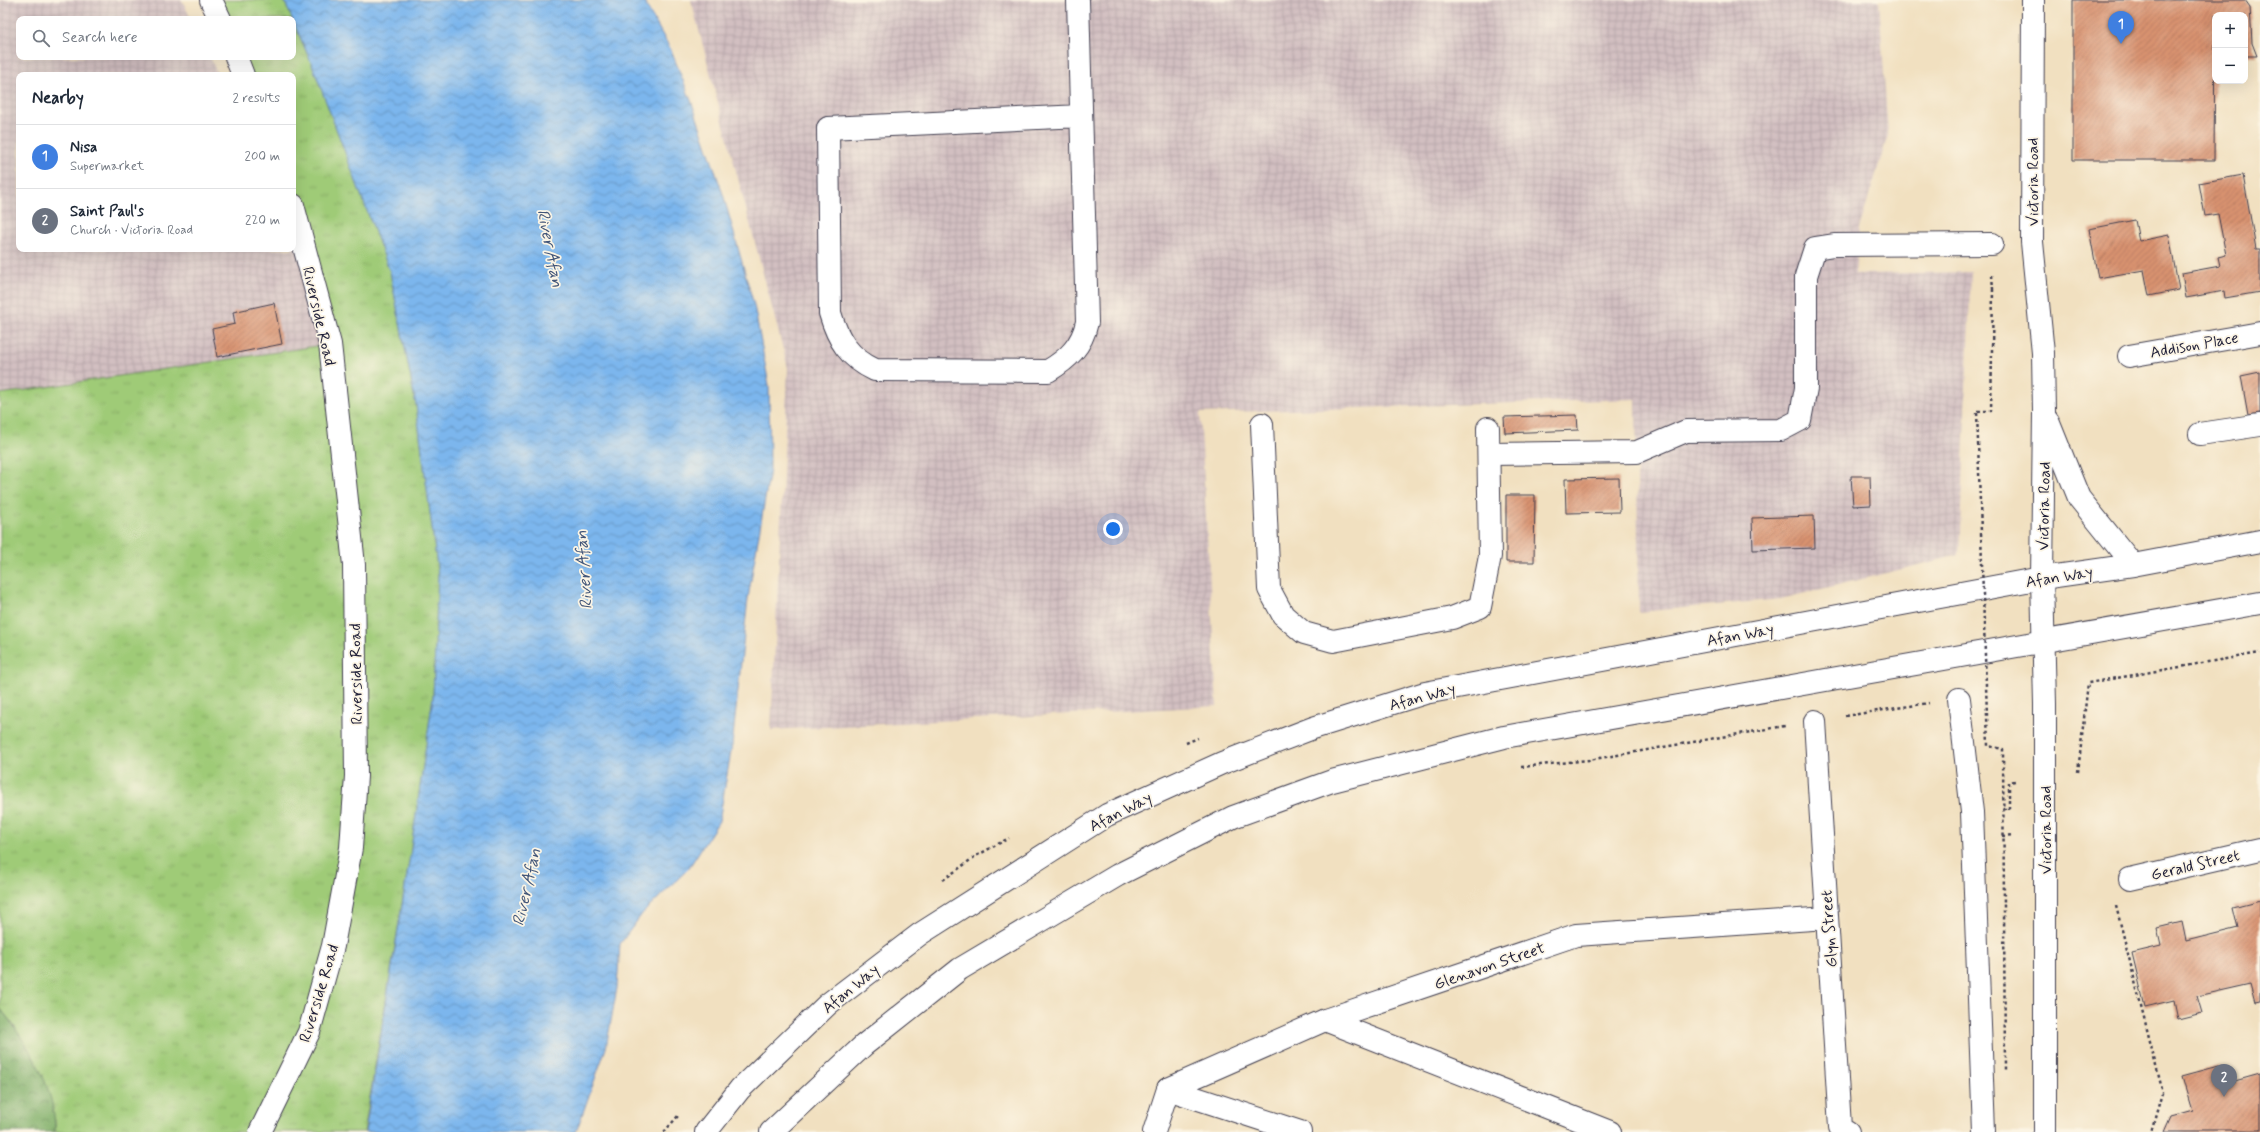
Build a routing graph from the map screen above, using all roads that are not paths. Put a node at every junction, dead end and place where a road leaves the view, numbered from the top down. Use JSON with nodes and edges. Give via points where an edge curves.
{"nodes":[{"id":1,"x":211,"y":0,"type":"edge"},
{"id":2,"x":1078,"y":0,"type":"edge"},
{"id":3,"x":2032,"y":0,"type":"edge"},
{"id":4,"x":219,"y":16,"type":"edge"},
{"id":5,"x":237,"y":60,"type":"edge"},
{"id":6,"x":242,"y":72,"type":"edge"},
{"id":7,"x":1081,"y":116,"type":"junction"},
{"id":8,"x":296,"y":216,"type":"edge"},
{"id":9,"x":1992,"y":244,"type":"dead end"},
{"id":10,"x":2260,"y":332,"type":"edge"},
{"id":11,"x":2129,"y":356,"type":"dead end"},
{"id":12,"x":2044,"y":412,"type":"junction"},
{"id":13,"x":1262,"y":424,"type":"dead end"},
{"id":14,"x":2260,"y":425,"type":"edge"},
{"id":15,"x":1488,"y":428,"type":"dead end"},
{"id":16,"x":2200,"y":434,"type":"dead end"},
{"id":17,"x":1489,"y":454,"type":"junction"},
{"id":18,"x":2260,"y":541,"type":"edge"},
{"id":19,"x":2133,"y":565,"type":"junction"},
{"id":20,"x":2042,"y":578,"type":"junction"},
{"id":21,"x":2260,"y":603,"type":"edge"},
{"id":22,"x":2044,"y":640,"type":"junction"},
{"id":23,"x":1959,"y":699,"type":"dead end"},
{"id":24,"x":1815,"y":721,"type":"dead end"},
{"id":25,"x":2260,"y":849,"type":"edge"},
{"id":26,"x":2130,"y":879,"type":"road end"},
{"id":27,"x":1827,"y":918,"type":"junction"},
{"id":28,"x":1325,"y":1020,"type":"junction"},
{"id":29,"x":1168,"y":1089,"type":"junction"},
{"id":30,"x":260,"y":1132,"type":"edge"},
{"id":31,"x":706,"y":1132,"type":"edge"},
{"id":32,"x":771,"y":1132,"type":"edge"},
{"id":33,"x":1154,"y":1132,"type":"edge"},
{"id":34,"x":1300,"y":1132,"type":"edge"},
{"id":35,"x":1610,"y":1132,"type":"edge"},
{"id":36,"x":1848,"y":1132,"type":"edge"},
{"id":37,"x":1984,"y":1132,"type":"edge"},
{"id":38,"x":2045,"y":1132,"type":"edge"}],
"edges":[{"from":1,"to":4,"type":"street"},
{"from":2,"to":7,"type":"street"},
{"from":3,"to":12,"type":"street","name":"Victoria Road","via":[[2032,242],[2043,353]]},
{"from":5,"to":6,"type":"street"},
{"from":7,"to":7,"type":"street","via":[[1087,322],[1084,336],[1074,351],[1062,363],[1048,371],[875,370],[847,352],[836,333],[830,313],[828,128]]},
{"from":8,"to":30,"type":"street","name":"Riverside Road","via":[[330,344],[354,565],[356,776],[351,848],[334,946],[309,1032]]},
{"from":9,"to":17,"type":"street","via":[[1834,245],[1815,248],[1806,276],[1806,388],[1800,420],[1781,430],[1686,431],[1637,452]]},
{"from":10,"to":11,"type":"street","name":"Addison Place"},
{"from":12,"to":19,"type":"street","via":[[2080,498]]},
{"from":12,"to":20,"type":"street","name":"Victoria Road"},
{"from":13,"to":17,"type":"street","via":[[1269,589],[1283,615],[1304,633],[1333,641],[1452,618],[1480,607],[1490,556]]},
{"from":14,"to":16,"type":"street"},
{"from":15,"to":17,"type":"street"},
{"from":18,"to":19,"type":"street","name":"Afan Way"},
{"from":19,"to":20,"type":"street","name":"Afan Way"},
{"from":20,"to":22,"type":"street","name":"Victoria Road"},
{"from":20,"to":31,"type":"street","name":"Afan Way","via":[[1426,693],[1313,728],[1222,763],[1107,815],[920,934],[828,1004],[740,1089]]},
{"from":21,"to":22,"type":"street"},
{"from":22,"to":32,"type":"street","via":[[1504,737],[1332,781],[1233,817],[1118,874],[960,969],[864,1045]]},
{"from":22,"to":38,"type":"street","name":"Victoria Road"},
{"from":23,"to":37,"type":"street","via":[[1972,812]]},
{"from":24,"to":27,"type":"street","name":"Glyn Street"},
{"from":25,"to":26,"type":"street","name":"Gerald Street"},
{"from":27,"to":28,"type":"street","name":"Glenavon Street","via":[[1576,935]]},
{"from":27,"to":36,"type":"street","name":"Glyn Street","via":[[1840,1127]]},
{"from":28,"to":29,"type":"street","name":"Glenavon Street"},
{"from":28,"to":35,"type":"street"},
{"from":29,"to":33,"type":"street"},
{"from":29,"to":34,"type":"street"}]}
